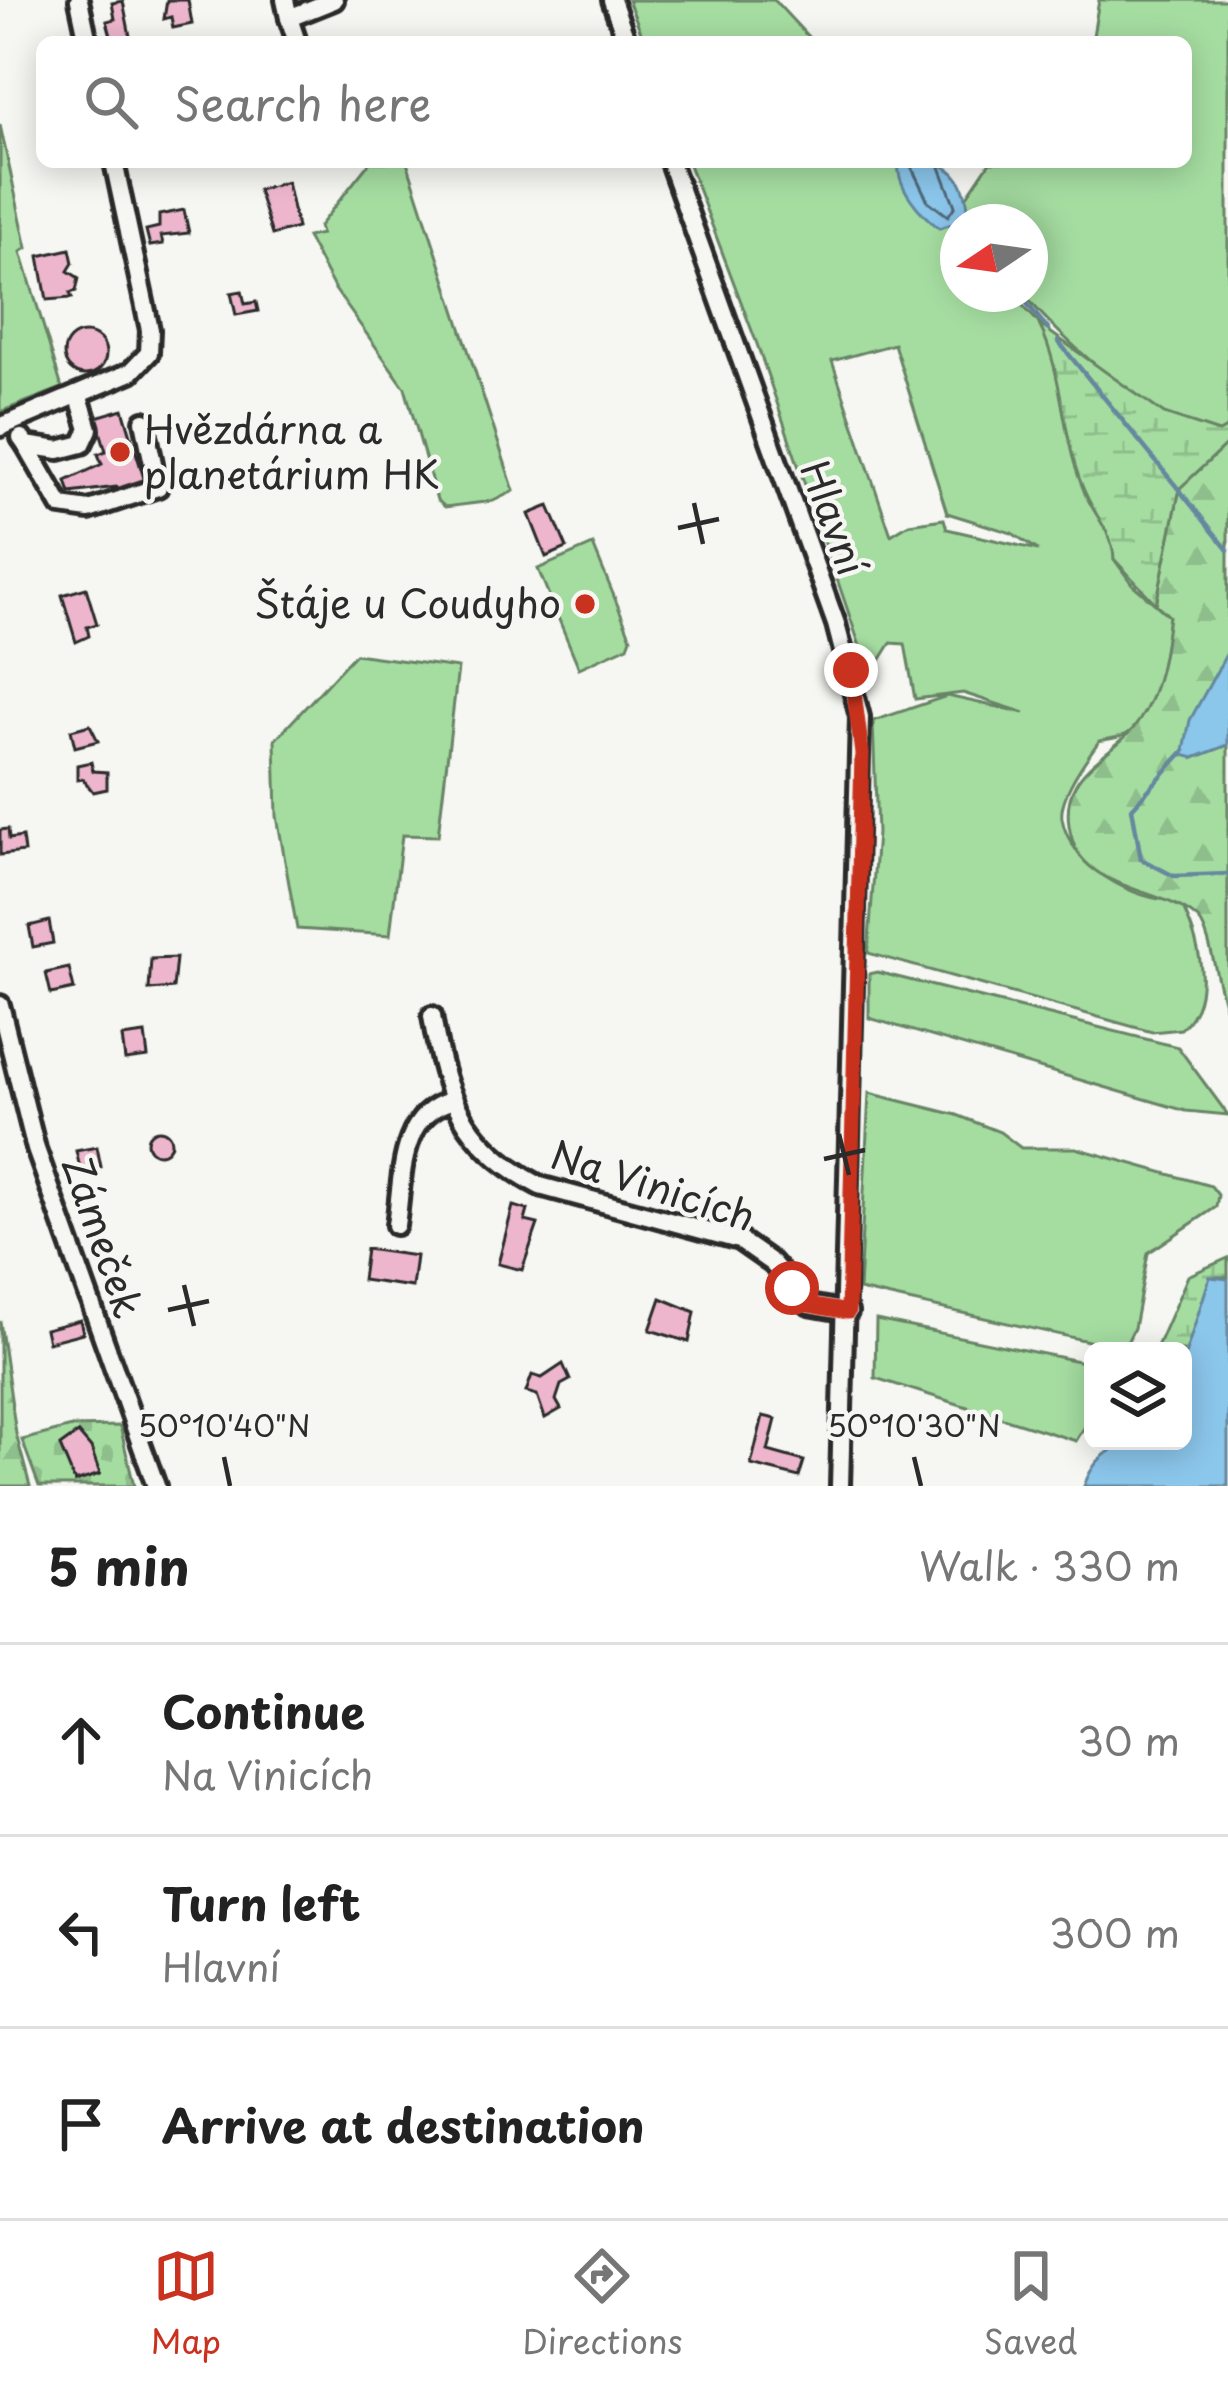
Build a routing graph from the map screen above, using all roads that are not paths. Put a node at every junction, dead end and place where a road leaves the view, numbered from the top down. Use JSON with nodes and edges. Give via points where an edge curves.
{"nodes":[{"id":1,"x":79,"y":0,"type":"edge"},
{"id":2,"x":334,"y":0,"type":"edge"},
{"id":3,"x":611,"y":0,"type":"edge"},
{"id":4,"x":287,"y":9,"type":"edge"},
{"id":5,"x":87,"y":36,"type":"edge"},
{"id":6,"x":625,"y":36,"type":"edge"},
{"id":7,"x":115,"y":168,"type":"edge"},
{"id":8,"x":672,"y":168,"type":"edge"},
{"id":9,"x":79,"y":397,"type":"junction"},
{"id":10,"x":144,"y":421,"type":"dead end"},
{"id":11,"x":5,"y":425,"type":"edge"},
{"id":12,"x":26,"y":445,"type":"junction"},
{"id":13,"x":0,"y":1005,"type":"edge"},
{"id":14,"x":432,"y":1016,"type":"dead end"},
{"id":15,"x":451,"y":1101,"type":"junction"},
{"id":16,"x":396,"y":1225,"type":"dead end"},
{"id":17,"x":848,"y":1312,"type":"junction"},
{"id":18,"x":156,"y":1486,"type":"edge"},
{"id":19,"x":840,"y":1486,"type":"edge"}],
"edges":[{"from":1,"to":5,"type":"street"},
{"from":2,"to":4,"type":"street"},
{"from":3,"to":6,"type":"street"},
{"from":7,"to":9,"type":"street","via":[[151,344],[142,365]]},
{"from":8,"to":17,"type":"street","name":"Hlavní","via":[[836,624],[860,717]]},
{"from":9,"to":11,"type":"street"},
{"from":9,"to":12,"type":"street","via":[[89,429],[82,444]]},
{"from":10,"to":12,"type":"street","via":[[158,487],[89,510],[61,506]]},
{"from":11,"to":12,"type":"street"},
{"from":13,"to":18,"type":"street","name":"Zámeček","via":[[36,1149]]},
{"from":14,"to":15,"type":"street","name":"Na Vinicích"},
{"from":15,"to":16,"type":"street","via":[[411,1130]]},
{"from":15,"to":17,"type":"street","name":"Na Vinicích","via":[[512,1172],[739,1240],[809,1305]]},
{"from":17,"to":19,"type":"street","name":"Hlavní"}]}
